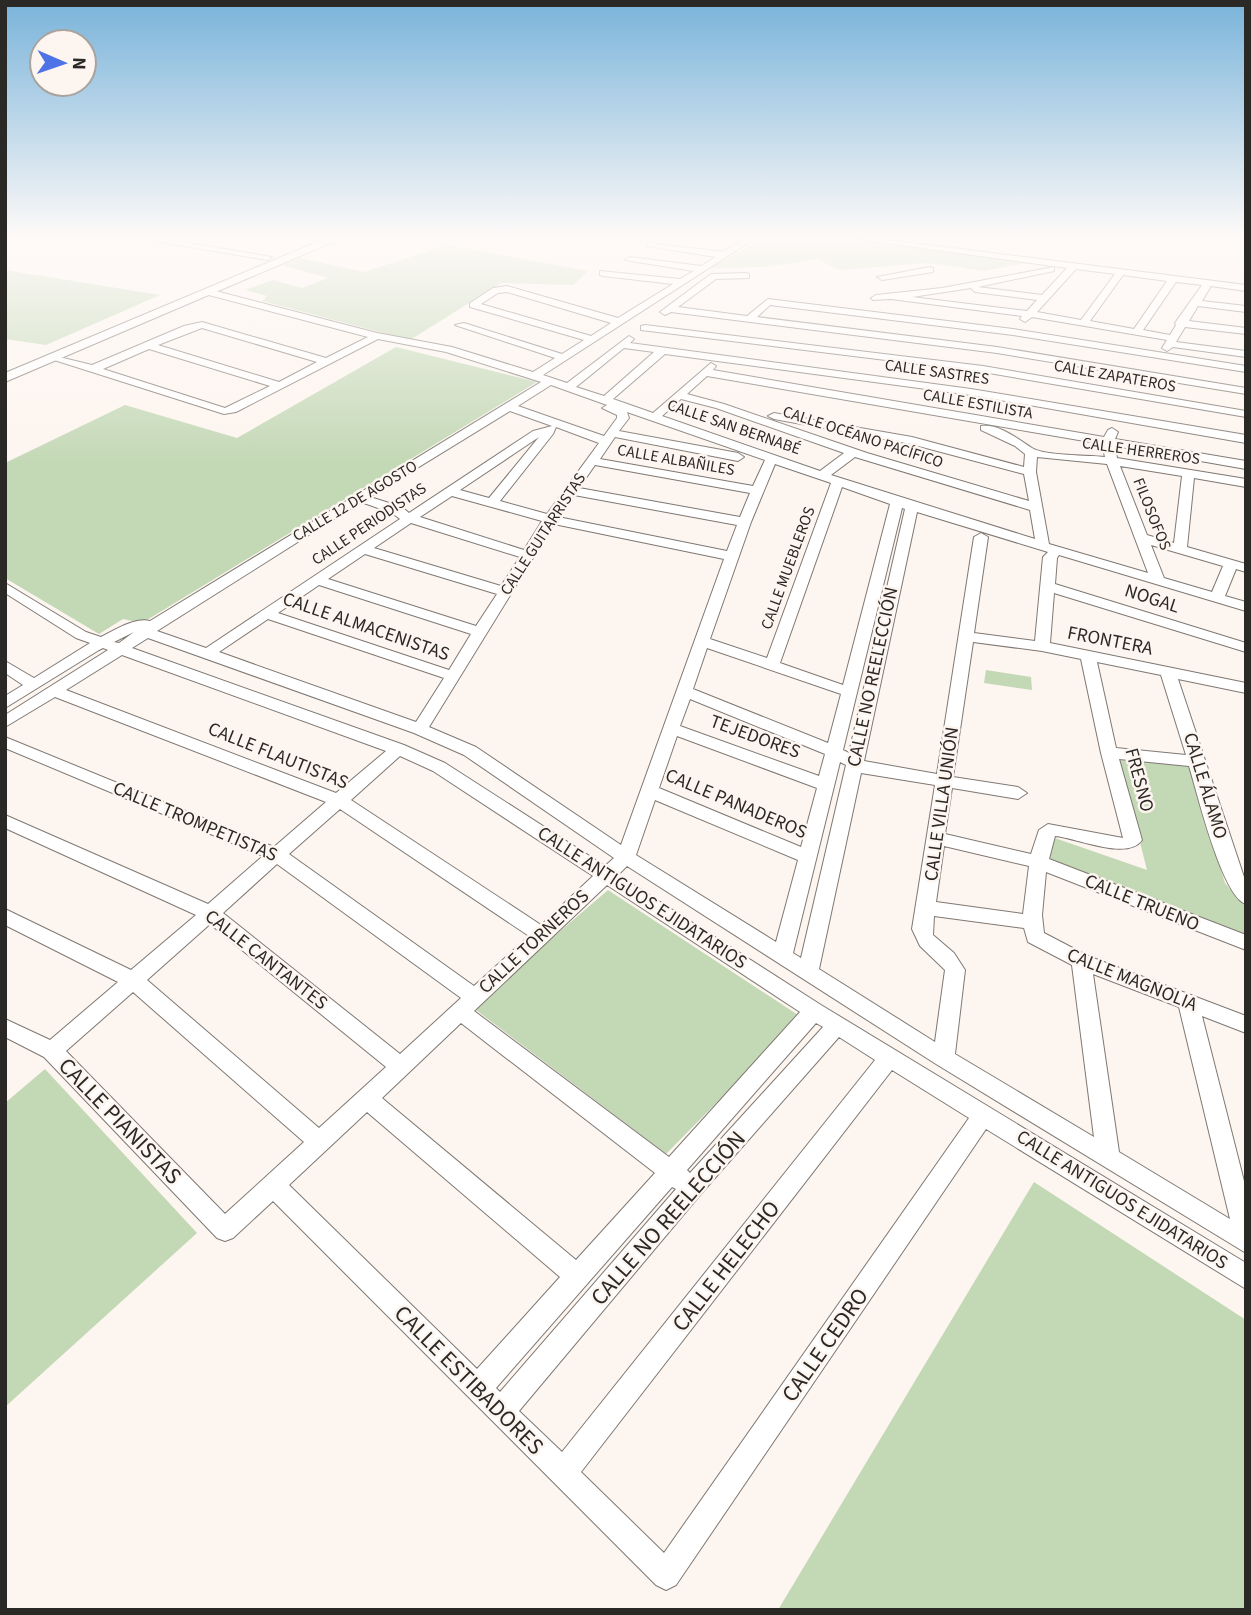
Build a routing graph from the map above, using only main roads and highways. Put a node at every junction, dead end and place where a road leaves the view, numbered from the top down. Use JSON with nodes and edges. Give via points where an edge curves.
{"nodes":[{"id":1,"x":128,"y":314,"type":"edge"},
{"id":2,"x":155,"y":314,"type":"edge"},
{"id":3,"x":5,"y":365,"type":"edge"},
{"id":4,"x":5,"y":378,"type":"edge"}],
"edges":[{"from":1,"to":3,"type":"main road"},
{"from":2,"to":4,"type":"main road"}]}
